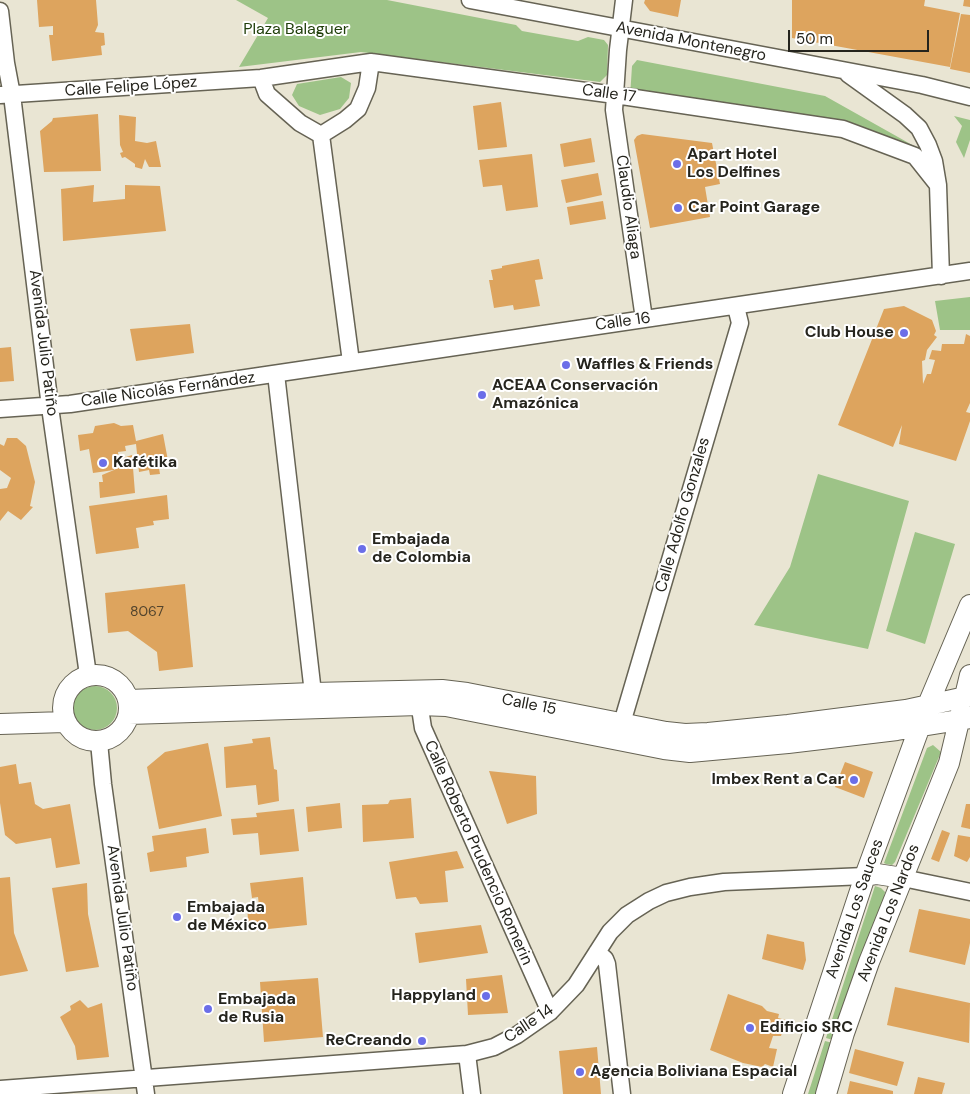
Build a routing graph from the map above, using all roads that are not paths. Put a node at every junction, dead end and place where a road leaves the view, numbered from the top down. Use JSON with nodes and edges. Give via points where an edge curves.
{"nodes":[{"id":1,"x":470,"y":0,"type":"edge"},
{"id":2,"x":624,"y":0,"type":"edge"},
{"id":3,"x":0,"y":11,"type":"edge"},
{"id":4,"x":621,"y":28,"type":"junction"},
{"id":5,"x":371,"y":62,"type":"junction"},
{"id":6,"x":844,"y":72,"type":"junction"},
{"id":7,"x":261,"y":78,"type":"junction"},
{"id":8,"x":6,"y":95,"type":"edge"},
{"id":9,"x":615,"y":95,"type":"junction"},
{"id":10,"x":970,"y":97,"type":"edge"},
{"id":11,"x":321,"y":135,"type":"junction"},
{"id":12,"x":938,"y":185,"type":"junction"},
{"id":13,"x":970,"y":271,"type":"edge"},
{"id":14,"x":941,"y":276,"type":"junction"},
{"id":15,"x":736,"y":307,"type":"junction"},
{"id":16,"x":644,"y":319,"type":"junction"},
{"id":17,"x":351,"y":362,"type":"junction"},
{"id":18,"x":276,"y":374,"type":"junction"},
{"id":19,"x":50,"y":407,"type":"junction"},
{"id":20,"x":0,"y":410,"type":"edge"},
{"id":21,"x":970,"y":605,"type":"edge"},
{"id":22,"x":88,"y":675,"type":"junction"},
{"id":23,"x":968,"y":687,"type":"edge"},
{"id":24,"x":313,"y":693,"type":"junction"},
{"id":25,"x":418,"y":698,"type":"junction"},
{"id":26,"x":927,"y":707,"type":"junction"},
{"id":27,"x":129,"y":708,"type":"junction"},
{"id":28,"x":0,"y":712,"type":"edge"},
{"id":29,"x":64,"y":715,"type":"junction"},
{"id":30,"x":0,"y":724,"type":"edge"},
{"id":31,"x":962,"y":724,"type":"edge"},
{"id":32,"x":920,"y":726,"type":"junction"},
{"id":33,"x":620,"y":731,"type":"junction"},
{"id":34,"x":99,"y":742,"type":"junction"},
{"id":35,"x":865,"y":876,"type":"junction"},
{"id":36,"x":903,"y":878,"type":"junction"},
{"id":37,"x":970,"y":892,"type":"edge"},
{"id":38,"x":597,"y":952,"type":"junction"},
{"id":39,"x":550,"y":1012,"type":"junction"},
{"id":40,"x":467,"y":1054,"type":"junction"},
{"id":41,"x":145,"y":1086,"type":"edge"},
{"id":42,"x":0,"y":1089,"type":"edge"},
{"id":43,"x":472,"y":1094,"type":"edge"},
{"id":44,"x":622,"y":1094,"type":"edge"},
{"id":45,"x":793,"y":1094,"type":"edge"},
{"id":46,"x":826,"y":1094,"type":"edge"}],
"edges":[{"from":1,"to":4,"type":"street","name":"Avenida Montenegro"},
{"from":2,"to":4,"type":"street","name":"Claudio Aliaga"},
{"from":3,"to":8,"type":"street","name":"Avenida Julio Patiño"},
{"from":4,"to":6,"type":"street","name":"Avenida Montenegro"},
{"from":4,"to":9,"type":"street","name":"Claudio Aliaga"},
{"from":5,"to":7,"type":"street","name":"Calle 17"},
{"from":5,"to":9,"type":"street","name":"Calle 17"},
{"from":5,"to":11,"type":"street","via":[[367,88],[358,109]]},
{"from":6,"to":10,"type":"street","name":"Avenida Montenegro"},
{"from":6,"to":12,"type":"street","via":[[919,128],[934,161]]},
{"from":7,"to":8,"type":"street","name":"Calle Felipe López"},
{"from":7,"to":11,"type":"street","via":[[267,94],[274,101],[300,123]]},
{"from":8,"to":19,"type":"street","name":"Avenida Julio Patiño"},
{"from":9,"to":12,"type":"street","name":"Calle 17","via":[[843,129],[915,156]]},
{"from":9,"to":16,"type":"street","name":"Claudio Aliaga","via":[[614,110]]},
{"from":11,"to":17,"type":"street"},
{"from":12,"to":14,"type":"street"},
{"from":13,"to":14,"type":"street","name":"Calle 16"},
{"from":14,"to":15,"type":"street","name":"Calle 16"},
{"from":15,"to":16,"type":"street","name":"Calle 16"},
{"from":15,"to":33,"type":"street","name":"Calle Adolfo Gonzales","via":[[740,323]]},
{"from":16,"to":17,"type":"street","name":"Calle 16"},
{"from":17,"to":18,"type":"street","name":"Calle 16"},
{"from":18,"to":19,"type":"street","name":"Calle Nicolás Fernández"},
{"from":18,"to":24,"type":"street"},
{"from":19,"to":20,"type":"street","name":"Calle Nicolás Fernández"},
{"from":19,"to":22,"type":"street","name":"Avenida Julio Patiño"},
{"from":21,"to":26,"type":"street"},
{"from":22,"to":27,"type":"street","via":[[100,674],[118,682],[124,689]]},
{"from":22,"to":29,"type":"street","via":[[67,690]]},
{"from":23,"to":26,"type":"street","name":"Calle 15"},
{"from":23,"to":31,"type":"street","name":"Avenida Los Nardos"},
{"from":24,"to":25,"type":"street","name":"Calle 15"},
{"from":24,"to":27,"type":"street","name":"Calle 15"},
{"from":25,"to":27,"type":"street","name":"Calle 15"},
{"from":25,"to":33,"type":"street","name":"Calle 15","via":[[467,693]]},
{"from":25,"to":39,"type":"street","name":"Calle Roberto Prudencio Romerin","via":[[422,728]]},
{"from":26,"to":32,"type":"street","name":"Avenida Los Sauces"},
{"from":26,"to":33,"type":"street","name":"Calle 15","via":[[708,733]]},
{"from":27,"to":34,"type":"street","via":[[118,734]]},
{"from":28,"to":29,"type":"street"},
{"from":29,"to":30,"type":"street"},
{"from":29,"to":34,"type":"street","via":[[70,729],[79,737]]},
{"from":31,"to":32,"type":"street","name":"Calle 15"},
{"from":31,"to":36,"type":"street","name":"Avenida Los Nardos"},
{"from":32,"to":33,"type":"street","name":"Calle 15","via":[[690,752],[664,749]]},
{"from":32,"to":35,"type":"street","name":"Avenida Los Sauces"},
{"from":34,"to":41,"type":"street","name":"Avenida Julio Patiño"},
{"from":35,"to":36,"type":"street","via":[[877,874]]},
{"from":35,"to":38,"type":"street","name":"Calle 14","via":[[724,882],[666,893],[627,915]]},
{"from":35,"to":45,"type":"street","name":"Avenida Los Sauces"},
{"from":36,"to":37,"type":"street"},
{"from":36,"to":46,"type":"street","name":"Avenida Los Nardos","via":[[844,1033]]},
{"from":38,"to":39,"type":"street","name":"Calle 14","via":[[576,985]]},
{"from":38,"to":44,"type":"street","via":[[607,964]]},
{"from":39,"to":40,"type":"street","name":"Calle 14","via":[[517,1036],[494,1047]]},
{"from":40,"to":41,"type":"street","name":"Calle 14"},
{"from":40,"to":43,"type":"street"},
{"from":41,"to":42,"type":"street","name":"Calle 14"}]}
